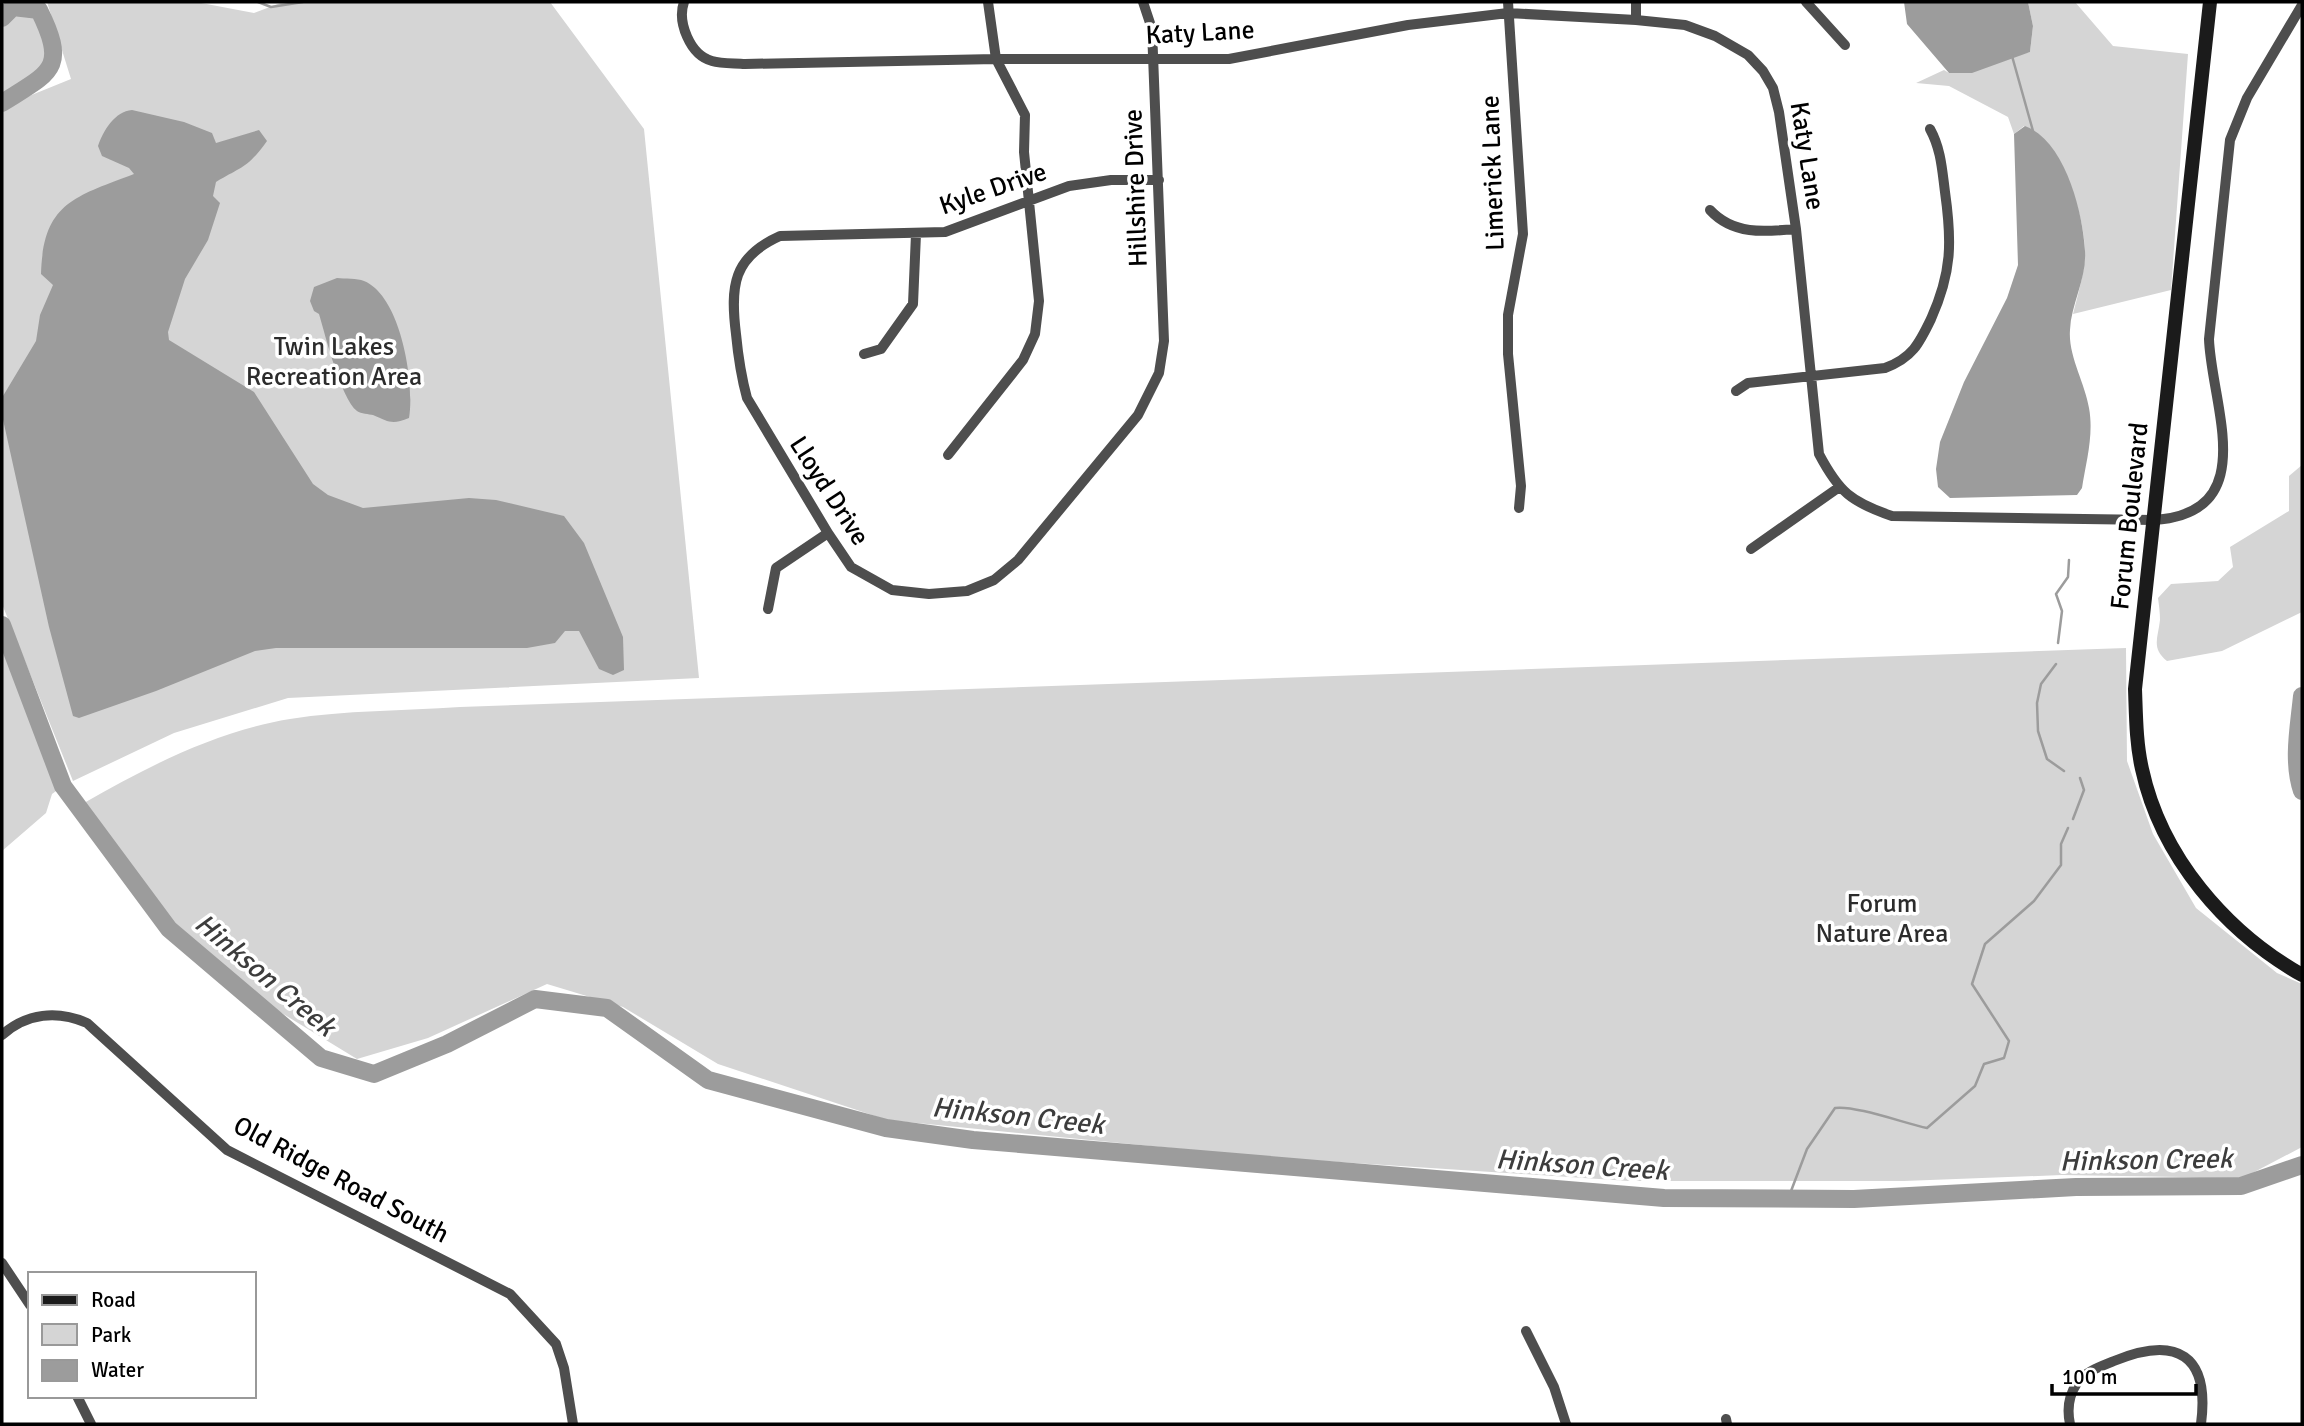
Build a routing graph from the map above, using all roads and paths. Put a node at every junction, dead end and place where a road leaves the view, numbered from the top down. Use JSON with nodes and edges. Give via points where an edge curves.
{"nodes":[{"id":1,"x":684,"y":2,"type":"edge"},
{"id":2,"x":988,"y":2,"type":"edge"},
{"id":3,"x":1143,"y":2,"type":"edge"},
{"id":4,"x":1636,"y":2,"type":"edge"},
{"id":5,"x":1806,"y":2,"type":"edge"},
{"id":6,"x":2210,"y":2,"type":"edge"},
{"id":7,"x":2302,"y":5,"type":"edge"},
{"id":8,"x":1508,"y":7,"type":"edge"},
{"id":9,"x":1636,"y":20,"type":"junction"},
{"id":10,"x":1845,"y":45,"type":"dead end"},
{"id":11,"x":996,"y":58,"type":"junction"},
{"id":12,"x":1153,"y":60,"type":"junction"},
{"id":13,"x":1930,"y":129,"type":"dead end"},
{"id":14,"x":1160,"y":180,"type":"junction"},
{"id":15,"x":1031,"y":200,"type":"junction"},
{"id":16,"x":1710,"y":209,"type":"dead end"},
{"id":17,"x":1796,"y":229,"type":"junction"},
{"id":18,"x":916,"y":234,"type":"junction"},
{"id":19,"x":758,"y":246,"type":"joint"},
{"id":20,"x":864,"y":355,"type":"dead end"},
{"id":21,"x":1159,"y":373,"type":"joint"},
{"id":22,"x":1811,"y":377,"type":"junction"},
{"id":23,"x":1736,"y":391,"type":"dead end"},
{"id":24,"x":948,"y":455,"type":"dead end"},
{"id":25,"x":1838,"y":488,"type":"junction"},
{"id":26,"x":1519,"y":508,"type":"dead end"},
{"id":27,"x":2154,"y":520,"type":"junction"},
{"id":28,"x":828,"y":533,"type":"junction"},
{"id":29,"x":1751,"y":549,"type":"dead end"},
{"id":30,"x":768,"y":609,"type":"dead end"},
{"id":31,"x":2302,"y":975,"type":"edge"},
{"id":32,"x":2,"y":1035,"type":"edge"},
{"id":33,"x":2,"y":1263,"type":"edge"},
{"id":34,"x":28,"y":1302,"type":"edge"},
{"id":35,"x":1526,"y":1331,"type":"dead end"},
{"id":36,"x":78,"y":1398,"type":"edge"},
{"id":37,"x":91,"y":1424,"type":"edge"},
{"id":38,"x":573,"y":1424,"type":"edge"},
{"id":39,"x":1566,"y":1424,"type":"edge"},
{"id":40,"x":2070,"y":1424,"type":"edge"},
{"id":41,"x":2201,"y":1424,"type":"edge"}],
"edges":[{"from":1,"to":11,"type":"street","name":"Katy Lane","via":[[688,40],[710,61]]},
{"from":2,"to":11,"type":"street"},
{"from":3,"to":12,"type":"street","name":"Hillshire Drive","via":[[1152,29]]},
{"from":4,"to":9,"type":"street"},
{"from":5,"to":10,"type":"street"},
{"from":6,"to":27,"type":"street","name":"Forum Boulevard"},
{"from":7,"to":27,"type":"street","name":"Katy Lane","via":[[2247,98],[2231,140],[2209,339],[2224,427],[2224,468],[2203,501],[2181,517]]},
{"from":8,"to":9,"type":"street","name":"Katy Lane"},
{"from":8,"to":12,"type":"street","name":"Katy Lane","via":[[1229,59]]},
{"from":8,"to":26,"type":"street","name":"Limerick Lane","via":[[1523,234],[1508,316]]},
{"from":9,"to":17,"type":"street","name":"Katy Lane","via":[[1685,25],[1715,36],[1748,55],[1763,71],[1779,112]]},
{"from":11,"to":12,"type":"street","name":"Katy Lane"},
{"from":11,"to":15,"type":"street","via":[[1025,115],[1024,152]]},
{"from":12,"to":14,"type":"street","name":"Hillshire Drive"},
{"from":13,"to":22,"type":"street","via":[[1940,146],[1951,254],[1945,287],[1916,350],[1885,368]]},
{"from":14,"to":15,"type":"street","name":"Kyle Drive","via":[[1088,182]]},
{"from":14,"to":21,"type":"street","name":"Hillshire Drive","via":[[1164,341]]},
{"from":15,"to":18,"type":"street","name":"Kyle Drive","via":[[945,232]]},
{"from":15,"to":24,"type":"street","via":[[1039,300],[1035,334],[1023,360]]},
{"from":16,"to":17,"type":"street","via":[[1723,224],[1748,230]]},
{"from":17,"to":22,"type":"street","name":"Katy Lane"},
{"from":18,"to":19,"type":"street","name":"Kyle Drive","via":[[801,233]]},
{"from":18,"to":20,"type":"street","via":[[913,304],[881,349]]},
{"from":19,"to":28,"type":"street","name":"Lloyd Drive","via":[[740,269],[733,290],[741,376],[755,416]]},
{"from":21,"to":28,"type":"street","name":"Lloyd Drive","via":[[1138,415],[1018,561],[994,580],[967,591],[929,594],[892,590],[851,567]]},
{"from":22,"to":23,"type":"street","via":[[1748,383]]},
{"from":22,"to":25,"type":"street","name":"Katy Lane","via":[[1819,454]]},
{"from":25,"to":27,"type":"street","name":"Katy Lane","via":[[1892,516]]},
{"from":25,"to":29,"type":"street"},
{"from":27,"to":31,"type":"street","name":"Forum Boulevard","via":[[2135,689],[2142,770],[2160,820],[2202,891],[2234,927]]},
{"from":28,"to":30,"type":"street","via":[[776,568]]},
{"from":32,"to":38,"type":"street","name":"Old Ridge Road South","via":[[34,1016],[72,1016],[87,1023],[227,1150],[510,1294],[556,1344]]},
{"from":33,"to":34,"type":"street"},
{"from":35,"to":39,"type":"street","via":[[1555,1387]]},
{"from":36,"to":37,"type":"street"},
{"from":40,"to":41,"type":"street","via":[[2071,1394],[2079,1380],[2138,1352],[2165,1348],[2180,1352],[2202,1385]]}]}
